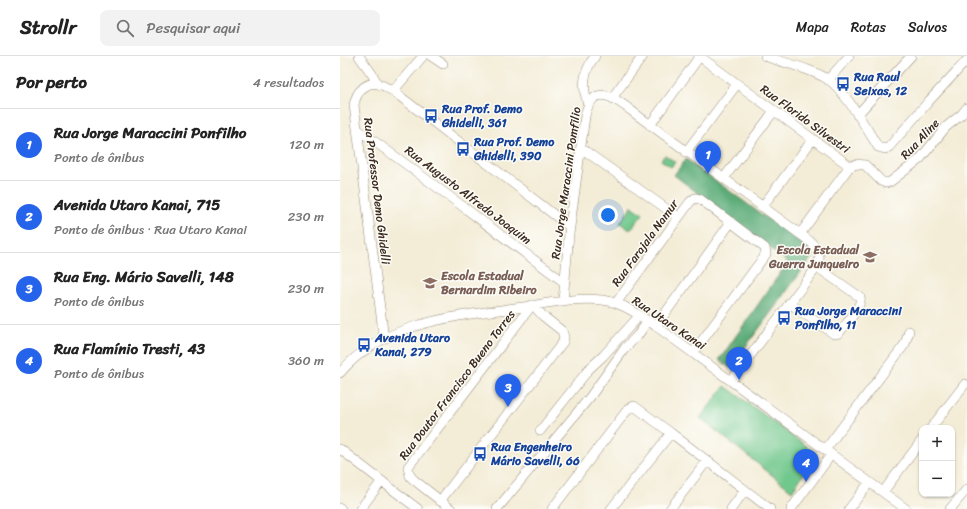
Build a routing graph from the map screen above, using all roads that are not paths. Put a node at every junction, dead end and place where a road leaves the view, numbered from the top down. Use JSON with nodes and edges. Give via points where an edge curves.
{"nodes":[{"id":1,"x":359,"y":56,"type":"edge"},
{"id":2,"x":422,"y":56,"type":"edge"},
{"id":3,"x":431,"y":56,"type":"edge"},
{"id":4,"x":595,"y":56,"type":"edge"},
{"id":5,"x":643,"y":56,"type":"edge"},
{"id":6,"x":700,"y":56,"type":"edge"},
{"id":7,"x":765,"y":56,"type":"edge"},
{"id":8,"x":849,"y":56,"type":"edge"},
{"id":9,"x":911,"y":56,"type":"edge"},
{"id":10,"x":967,"y":60,"type":"edge"},
{"id":11,"x":443,"y":64,"type":"dead end"},
{"id":12,"x":828,"y":80,"type":"junction"},
{"id":13,"x":377,"y":84,"type":"junction"},
{"id":14,"x":737,"y":84,"type":"junction"},
{"id":15,"x":393,"y":91,"type":"junction"},
{"id":16,"x":612,"y":98,"type":"junction"},
{"id":17,"x":588,"y":105,"type":"junction"},
{"id":18,"x":967,"y":108,"type":"edge"},
{"id":19,"x":774,"y":111,"type":"junction"},
{"id":20,"x":858,"y":115,"type":"junction"},
{"id":21,"x":650,"y":125,"type":"junction"},
{"id":22,"x":357,"y":129,"type":"junction"},
{"id":23,"x":813,"y":139,"type":"junction"},
{"id":24,"x":581,"y":148,"type":"junction"},
{"id":25,"x":686,"y":152,"type":"junction"},
{"id":26,"x":848,"y":168,"type":"junction"},
{"id":27,"x":724,"y":178,"type":"junction"},
{"id":28,"x":762,"y":207,"type":"junction"},
{"id":29,"x":678,"y":217,"type":"junction"},
{"id":30,"x":731,"y":222,"type":"junction"},
{"id":31,"x":570,"y":227,"type":"junction"},
{"id":32,"x":800,"y":234,"type":"junction"},
{"id":33,"x":817,"y":267,"type":"junction"},
{"id":34,"x":564,"y":282,"type":"junction"},
{"id":35,"x":563,"y":301,"type":"junction"},
{"id":36,"x":616,"y":303,"type":"junction"},
{"id":37,"x":789,"y":303,"type":"junction"},
{"id":38,"x":532,"y":305,"type":"junction"},
{"id":39,"x":640,"y":315,"type":"junction"},
{"id":40,"x":652,"y":323,"type":"junction"},
{"id":41,"x":909,"y":331,"type":"dead end"},
{"id":42,"x":384,"y":339,"type":"junction"},
{"id":43,"x":693,"y":353,"type":"junction"},
{"id":44,"x":340,"y":373,"type":"edge"},
{"id":45,"x":731,"y":381,"type":"junction"},
{"id":46,"x":965,"y":384,"type":"dead end"},
{"id":47,"x":934,"y":425,"type":"edge"},
{"id":48,"x":540,"y":431,"type":"dead end"},
{"id":49,"x":671,"y":433,"type":"junction"},
{"id":50,"x":919,"y":444,"type":"edge"},
{"id":51,"x":340,"y":449,"type":"edge"},
{"id":52,"x":828,"y":452,"type":"junction"},
{"id":53,"x":707,"y":461,"type":"junction"},
{"id":54,"x":382,"y":481,"type":"junction"},
{"id":55,"x":869,"y":483,"type":"junction"},
{"id":56,"x":967,"y":489,"type":"edge"},
{"id":57,"x":745,"y":490,"type":"junction"},
{"id":58,"x":883,"y":492,"type":"junction"},
{"id":59,"x":440,"y":501,"type":"junction"},
{"id":60,"x":360,"y":509,"type":"edge"},
{"id":61,"x":418,"y":509,"type":"edge"},
{"id":62,"x":450,"y":509,"type":"edge"},
{"id":63,"x":497,"y":509,"type":"edge"},
{"id":64,"x":552,"y":509,"type":"edge"},
{"id":65,"x":611,"y":509,"type":"edge"},
{"id":66,"x":670,"y":509,"type":"edge"},
{"id":67,"x":731,"y":509,"type":"edge"},
{"id":68,"x":770,"y":509,"type":"edge"},
{"id":69,"x":791,"y":509,"type":"edge"},
{"id":70,"x":849,"y":509,"type":"edge"},
{"id":71,"x":906,"y":509,"type":"edge"},
{"id":72,"x":950,"y":509,"type":"edge"}],
"edges":[{"from":1,"to":13,"type":"street"},
{"from":2,"to":15,"type":"street"},
{"from":3,"to":11,"type":"street"},
{"from":4,"to":17,"type":"street","via":[[587,68],[584,80]]},
{"from":5,"to":16,"type":"street"},
{"from":6,"to":14,"type":"street","name":"Rua Florido Silvestri"},
{"from":6,"to":21,"type":"street"},
{"from":7,"to":12,"type":"street"},
{"from":8,"to":12,"type":"street"},
{"from":9,"to":20,"type":"street"},
{"from":10,"to":20,"type":"street","via":[[887,148],[878,147]]},
{"from":12,"to":20,"type":"street"},
{"from":13,"to":15,"type":"street"},
{"from":13,"to":22,"type":"street","name":"Rua Professor Demo Ghidelli","via":[[366,85],[355,98]]},
{"from":14,"to":19,"type":"street","name":"Rua Florido Silvestri"},
{"from":14,"to":25,"type":"street"},
{"from":15,"to":31,"type":"street"},
{"from":16,"to":17,"type":"street","name":"Rua Jorge Maraccini Pomfilio","via":[[599,95]]},
{"from":16,"to":21,"type":"street"},
{"from":17,"to":24,"type":"street","name":"Rua Jorge Maraccini Pomfilio"},
{"from":18,"to":26,"type":"street","name":"Rua Aline","via":[[946,127],[920,159],[890,182],[886,184],[881,181],[865,165],[856,164]]},
{"from":19,"to":23,"type":"street","name":"Rua Florido Silvestri"},
{"from":19,"to":27,"type":"street"},
{"from":21,"to":25,"type":"street"},
{"from":22,"to":34,"type":"street","name":"Rua Augusto Alfredo Joaquim"},
{"from":22,"to":42,"type":"street","name":"Rua Professor Demo Ghidelli"},
{"from":23,"to":26,"type":"street","name":"Rua Florido Silvestri","via":[[847,164]]},
{"from":23,"to":28,"type":"street"},
{"from":24,"to":29,"type":"street"},
{"from":24,"to":31,"type":"street","name":"Rua Jorge Maraccini Pomfilio"},
{"from":25,"to":27,"type":"street"},
{"from":26,"to":32,"type":"street","name":"Rua Florido Silvestri"},
{"from":27,"to":28,"type":"street"},
{"from":28,"to":32,"type":"street"},
{"from":29,"to":30,"type":"street","name":"Rua Farajala Namur","via":[[690,202],[697,198]]},
{"from":29,"to":36,"type":"street","name":"Rua Farajala Namur"},
{"from":30,"to":40,"type":"street"},
{"from":30,"to":43,"type":"street","name":"Rua Farajala Namur","via":[[764,248],[766,254]]},
{"from":31,"to":34,"type":"street","name":"Rua Jorge Maraccini Pomfilio"},
{"from":32,"to":33,"type":"street","via":[[818,249],[820,261]]},
{"from":33,"to":37,"type":"street"},
{"from":33,"to":37,"type":"street","via":[[861,299],[860,305],[839,333],[834,334]]},
{"from":34,"to":35,"type":"street","name":"Rua Jorge Maraccini Pomfilio"},
{"from":35,"to":36,"type":"street","name":"Rua Utaro Kanai","via":[[592,299]]},
{"from":35,"to":38,"type":"street","name":"Rua Utaro Kanai"},
{"from":36,"to":39,"type":"street","name":"Rua Utaro Kanai"},
{"from":37,"to":45,"type":"street"},
{"from":38,"to":42,"type":"street","name":"Rua Utaro Kanai","via":[[438,320]]},
{"from":38,"to":59,"type":"street","via":[[562,331],[563,342]]},
{"from":38,"to":59,"type":"street","name":"Rua Doutor Francisco Bueno Torres","via":[[409,464],[410,476]]},
{"from":39,"to":40,"type":"street","name":"Rua Utaro Kanai"},
{"from":39,"to":48,"type":"street","via":[[589,369]]},
{"from":40,"to":43,"type":"street","name":"Rua Utaro Kanai"},
{"from":40,"to":63,"type":"street","via":[[625,348],[590,397]]},
{"from":41,"to":52,"type":"street","via":[[905,344]]},
{"from":42,"to":44,"type":"street","name":"Rua Utaro Kanai","via":[[356,358]]},
{"from":43,"to":45,"type":"street","name":"Rua Utaro Kanai"},
{"from":45,"to":52,"type":"street","name":"Rua Utaro Kanai"},
{"from":46,"to":47,"type":"street"},
{"from":49,"to":53,"type":"street"},
{"from":49,"to":64,"type":"street","via":[[634,406],[630,408]]},
{"from":49,"to":65,"type":"street"},
{"from":50,"to":58,"type":"street"},
{"from":51,"to":54,"type":"street"},
{"from":52,"to":55,"type":"street","name":"Rua Utaro Kanai"},
{"from":52,"to":69,"type":"street"},
{"from":53,"to":57,"type":"street"},
{"from":53,"to":66,"type":"street"},
{"from":54,"to":60,"type":"street"},
{"from":54,"to":61,"type":"street"},
{"from":55,"to":58,"type":"street","name":"Rua Utaro Kanai"},
{"from":55,"to":70,"type":"street"},
{"from":56,"to":72,"type":"street"},
{"from":57,"to":67,"type":"street"},
{"from":57,"to":68,"type":"street"},
{"from":58,"to":71,"type":"street","name":"Rua Utaro Kanai"},
{"from":59,"to":62,"type":"street","name":"Rua Doutor Francisco Bueno Torres"}]}
